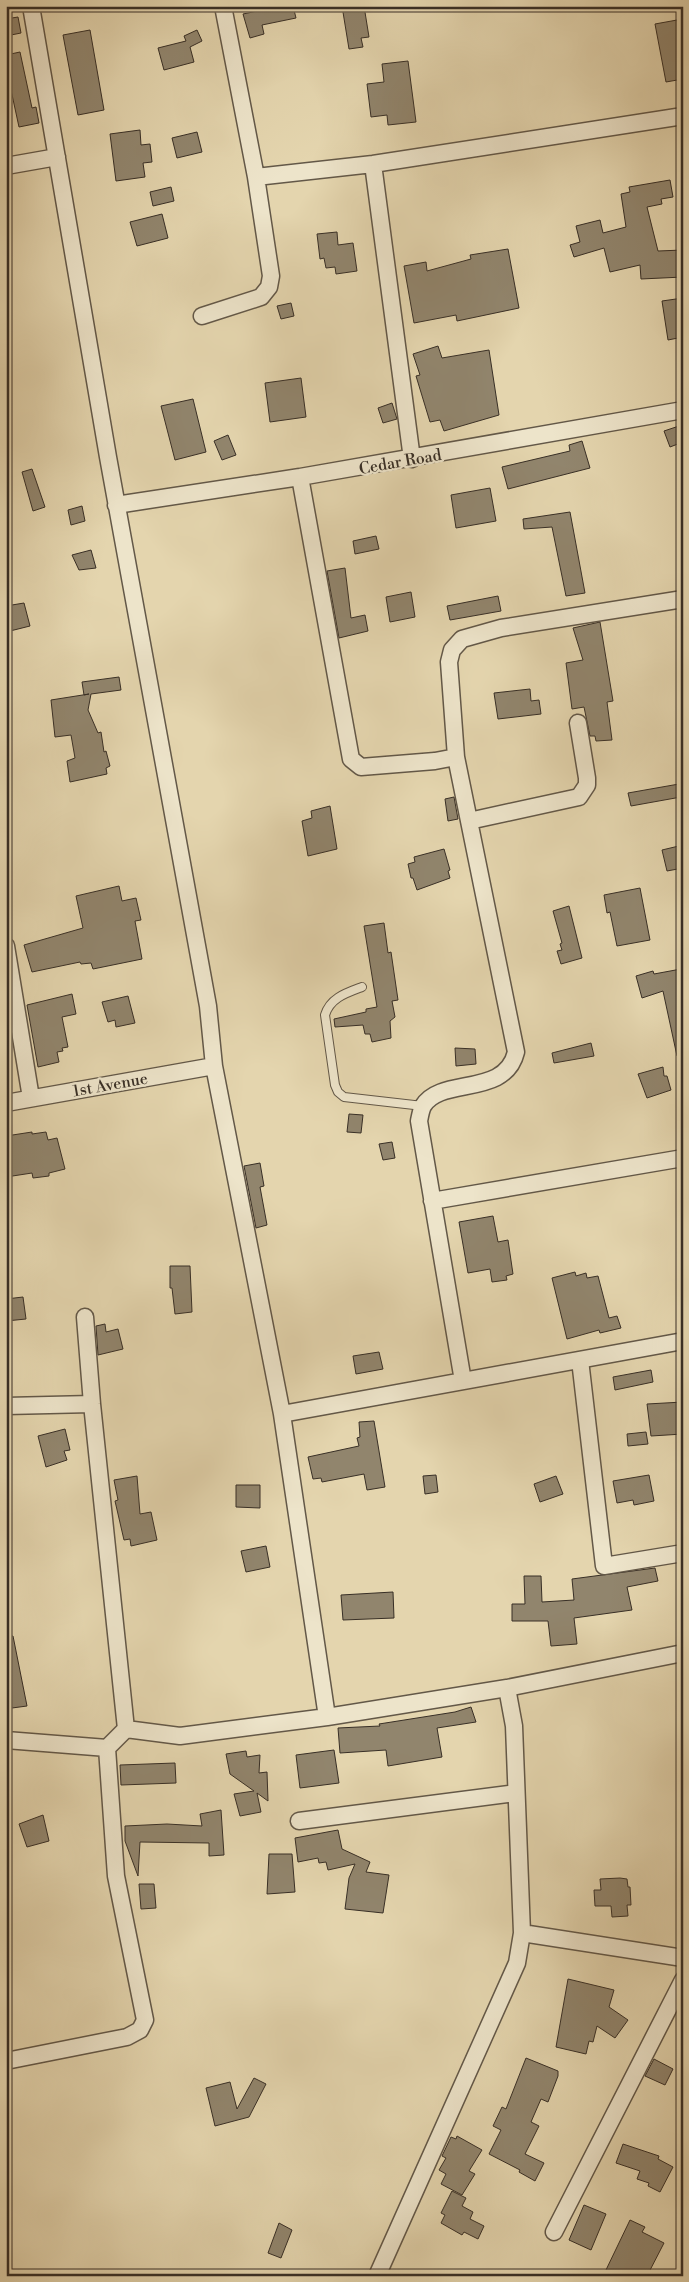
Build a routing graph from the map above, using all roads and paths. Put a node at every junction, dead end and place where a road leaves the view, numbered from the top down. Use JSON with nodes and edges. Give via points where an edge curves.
{"nodes":[{"id":1,"x":31,"y":6,"type":"edge"},
{"id":2,"x":224,"y":6,"type":"edge"},
{"id":3,"x":683,"y":116,"type":"edge"},
{"id":4,"x":57,"y":157,"type":"junction"},
{"id":5,"x":373,"y":164,"type":"junction"},
{"id":6,"x":6,"y":166,"type":"edge"},
{"id":7,"x":256,"y":177,"type":"junction"},
{"id":8,"x":202,"y":316,"type":"dead end"},
{"id":9,"x":683,"y":410,"type":"edge"},
{"id":10,"x":412,"y":459,"type":"junction"},
{"id":11,"x":300,"y":477,"type":"junction"},
{"id":12,"x":116,"y":505,"type":"junction"},
{"id":13,"x":683,"y":599,"type":"edge"},
{"id":14,"x":578,"y":723,"type":"dead end"},
{"id":15,"x":456,"y":757,"type":"junction"},
{"id":16,"x":470,"y":821,"type":"junction"},
{"id":17,"x":6,"y":946,"type":"edge"},
{"id":18,"x":362,"y":987,"type":"dead end"},
{"id":19,"x":214,"y":1066,"type":"junction"},
{"id":20,"x":31,"y":1098,"type":"junction"},
{"id":21,"x":6,"y":1103,"type":"edge"},
{"id":22,"x":423,"y":1106,"type":"junction"},
{"id":23,"x":683,"y":1158,"type":"edge"},
{"id":24,"x":432,"y":1201,"type":"junction"},
{"id":25,"x":85,"y":1317,"type":"dead end"},
{"id":26,"x":683,"y":1341,"type":"edge"},
{"id":27,"x":580,"y":1360,"type":"junction"},
{"id":28,"x":463,"y":1381,"type":"junction"},
{"id":29,"x":92,"y":1404,"type":"junction"},
{"id":30,"x":6,"y":1406,"type":"edge"},
{"id":31,"x":282,"y":1414,"type":"junction"},
{"id":32,"x":683,"y":1554,"type":"edge"},
{"id":33,"x":683,"y":1653,"type":"edge"},
{"id":34,"x":507,"y":1688,"type":"junction"},
{"id":35,"x":327,"y":1716,"type":"junction"},
{"id":36,"x":126,"y":1729,"type":"junction"},
{"id":37,"x":6,"y":1740,"type":"edge"},
{"id":38,"x":107,"y":1748,"type":"junction"},
{"id":39,"x":516,"y":1793,"type":"junction"},
{"id":40,"x":299,"y":1821,"type":"dead end"},
{"id":41,"x":522,"y":1933,"type":"junction"},
{"id":42,"x":683,"y":1958,"type":"edge"},
{"id":43,"x":683,"y":1980,"type":"edge"},
{"id":44,"x":6,"y":2061,"type":"edge"},
{"id":45,"x":554,"y":2232,"type":"dead end"},
{"id":46,"x":377,"y":2276,"type":"edge"}],
"edges":[{"from":1,"to":4,"type":"street"},
{"from":2,"to":7,"type":"street"},
{"from":3,"to":5,"type":"street"},
{"from":4,"to":6,"type":"street"},
{"from":4,"to":12,"type":"street"},
{"from":5,"to":7,"type":"street"},
{"from":5,"to":10,"type":"street"},
{"from":7,"to":8,"type":"street","via":[[271,276],[269,287],[261,297]]},
{"from":9,"to":10,"type":"street","name":"Cedar Road"},
{"from":10,"to":11,"type":"street","name":"Cedar Road"},
{"from":11,"to":12,"type":"street","name":"Cedar Road"},
{"from":11,"to":15,"type":"street","via":[[351,759],[361,767]]},
{"from":12,"to":19,"type":"street","via":[[208,1006]]},
{"from":13,"to":15,"type":"street","via":[[501,628],[462,639],[452,650],[449,662]]},
{"from":14,"to":16,"type":"street","via":[[587,778],[587,785],[579,797]]},
{"from":15,"to":16,"type":"street"},
{"from":16,"to":22,"type":"street","via":[[516,1052],[513,1065],[502,1076],[432,1096]]},
{"from":17,"to":20,"type":"street"},
{"from":18,"to":22,"type":"lane","via":[[328,1005],[325,1015],[338,1092],[344,1097]]},
{"from":19,"to":20,"type":"street","name":"1st Avenue"},
{"from":19,"to":31,"type":"street"},
{"from":20,"to":21,"type":"street","name":"1st Avenue"},
{"from":22,"to":24,"type":"street","via":[[419,1121]]},
{"from":23,"to":24,"type":"street"},
{"from":24,"to":28,"type":"street"},
{"from":25,"to":29,"type":"street"},
{"from":26,"to":27,"type":"street"},
{"from":27,"to":28,"type":"street"},
{"from":27,"to":32,"type":"street","via":[[604,1566]]},
{"from":28,"to":31,"type":"street"},
{"from":29,"to":30,"type":"street"},
{"from":29,"to":36,"type":"street"},
{"from":31,"to":35,"type":"street"},
{"from":33,"to":34,"type":"street"},
{"from":34,"to":35,"type":"street"},
{"from":34,"to":39,"type":"street","via":[[514,1726]]},
{"from":35,"to":36,"type":"street","via":[[180,1736]]},
{"from":36,"to":38,"type":"street"},
{"from":37,"to":38,"type":"street"},
{"from":38,"to":44,"type":"street","via":[[116,1876],[145,2020],[140,2030],[127,2037]]},
{"from":39,"to":40,"type":"street"},
{"from":39,"to":41,"type":"street"},
{"from":41,"to":42,"type":"street"},
{"from":41,"to":46,"type":"street","via":[[517,1963]]},
{"from":43,"to":45,"type":"street"}]}
